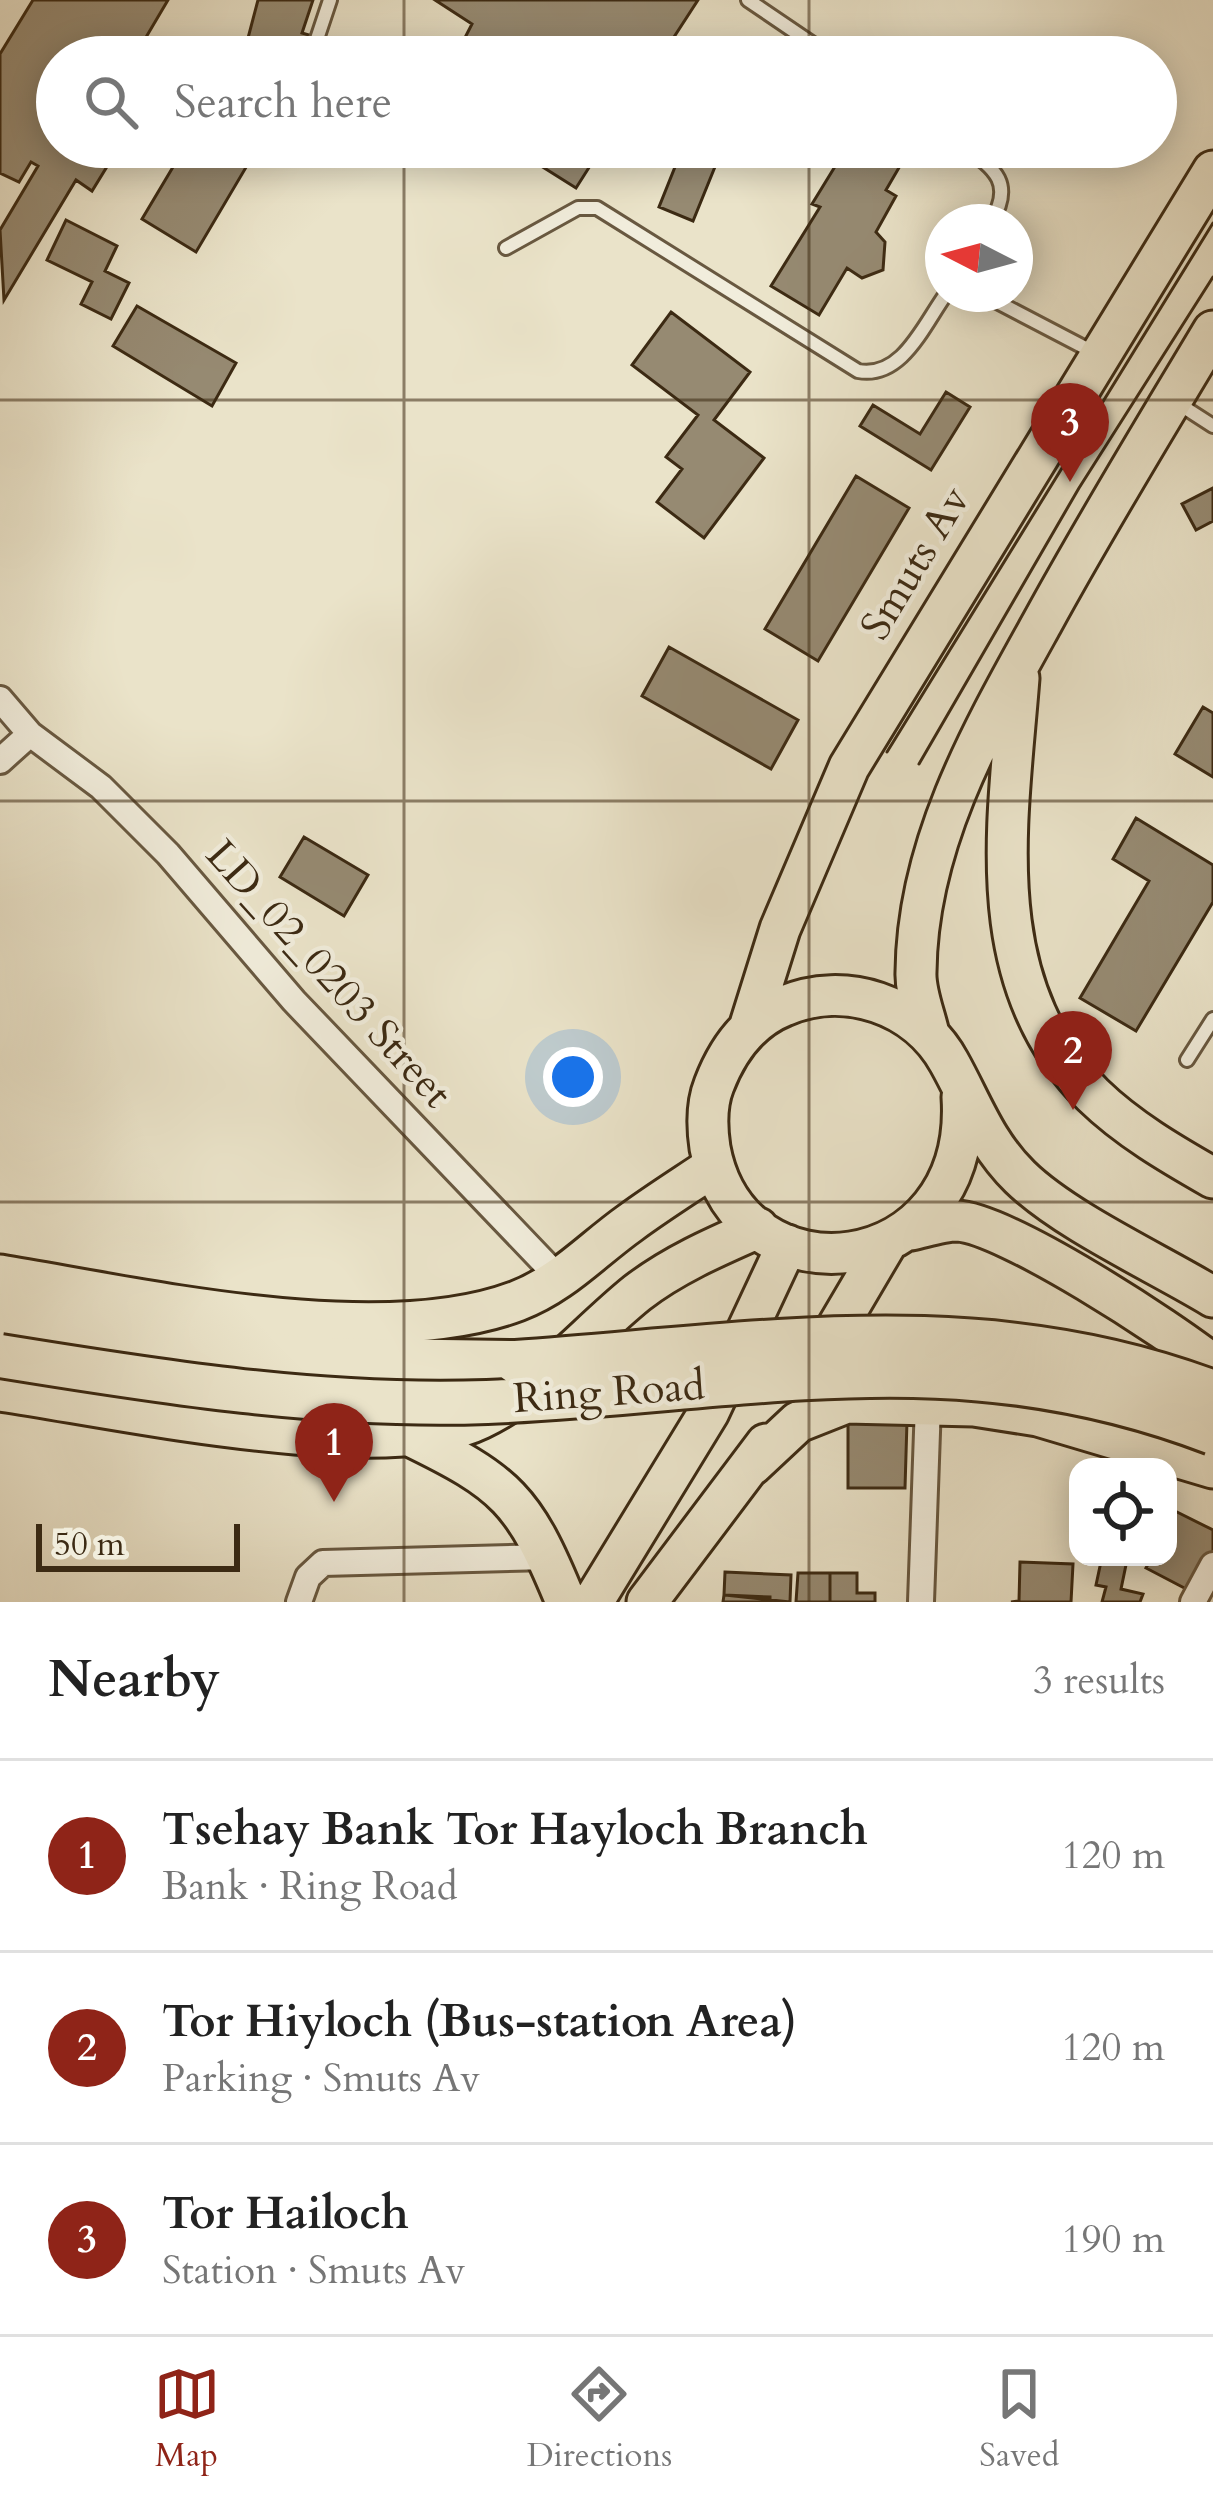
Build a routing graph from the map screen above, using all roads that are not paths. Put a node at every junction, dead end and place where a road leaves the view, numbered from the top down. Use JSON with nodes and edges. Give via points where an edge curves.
{"nodes":[{"id":1,"x":330,"y":0,"type":"edge"},
{"id":2,"x":748,"y":0,"type":"edge"},
{"id":3,"x":317,"y":36,"type":"edge"},
{"id":4,"x":801,"y":36,"type":"edge"},
{"id":5,"x":994,"y":168,"type":"edge"},
{"id":6,"x":1213,"y":171,"type":"edge"},
{"id":7,"x":1002,"y":204,"type":"edge"},
{"id":8,"x":506,"y":248,"type":"dead end"},
{"id":9,"x":933,"y":312,"type":"edge"},
{"id":10,"x":1017,"y":312,"type":"edge"},
{"id":11,"x":1213,"y":331,"type":"edge"},
{"id":12,"x":1099,"y":355,"type":"junction"},
{"id":13,"x":1172,"y":400,"type":"junction"},
{"id":14,"x":1213,"y":425,"type":"edge"},
{"id":15,"x":1021,"y":661,"type":"junction"},
{"id":16,"x":0,"y":699,"type":"edge"},
{"id":17,"x":30,"y":734,"type":"junction"},
{"id":18,"x":0,"y":761,"type":"edge"},
{"id":19,"x":1213,"y":1019,"type":"edge"},
{"id":20,"x":749,"y":1028,"type":"junction"},
{"id":21,"x":929,"y":1034,"type":"junction"},
{"id":22,"x":1187,"y":1060,"type":"dead end"},
{"id":23,"x":962,"y":1096,"type":"junction"},
{"id":24,"x":713,"y":1166,"type":"junction"},
{"id":25,"x":1213,"y":1178,"type":"edge"},
{"id":26,"x":772,"y":1236,"type":"junction"},
{"id":27,"x":898,"y":1237,"type":"junction"},
{"id":28,"x":0,"y":1276,"type":"edge"},
{"id":29,"x":560,"y":1279,"type":"junction"},
{"id":30,"x":1213,"y":1297,"type":"edge"},
{"id":31,"x":0,"y":1315,"type":"edge"},
{"id":32,"x":0,"y":1356,"type":"edge"},
{"id":33,"x":1213,"y":1365,"type":"edge"},
{"id":34,"x":0,"y":1391,"type":"edge"},
{"id":35,"x":1213,"y":1392,"type":"edge"},
{"id":36,"x":928,"y":1404,"type":"junction"},
{"id":37,"x":1213,"y":1433,"type":"edge"},
{"id":38,"x":408,"y":1435,"type":"junction"},
{"id":39,"x":752,"y":1465,"type":"junction"},
{"id":40,"x":1213,"y":1468,"type":"edge"},
{"id":41,"x":548,"y":1557,"type":"junction"},
{"id":42,"x":1213,"y":1565,"type":"edge"},
{"id":43,"x":299,"y":1602,"type":"edge"},
{"id":44,"x":566,"y":1602,"type":"edge"},
{"id":45,"x":593,"y":1602,"type":"edge"},
{"id":46,"x":647,"y":1602,"type":"edge"},
{"id":47,"x":921,"y":1602,"type":"edge"},
{"id":48,"x":1193,"y":1602,"type":"edge"}],
"edges":[{"from":1,"to":3,"type":"lane"},
{"from":2,"to":4,"type":"lane"},
{"from":5,"to":7,"type":"lane"},
{"from":6,"to":12,"type":"main road","name":"Smuts Av"},
{"from":8,"to":9,"type":"lane","via":[[578,208],[597,208],[858,371],[878,374],[893,368]]},
{"from":10,"to":12,"type":"lane"},
{"from":11,"to":13,"type":"main road"},
{"from":12,"to":20,"type":"main road","name":"Smuts Av","via":[[849,767],[780,929]]},
{"from":13,"to":14,"type":"lane"},
{"from":13,"to":15,"type":"main road"},
{"from":15,"to":21,"type":"main road","via":[[982,731],[932,858],[915,974]]},
{"from":15,"to":25,"type":"main road","via":[[1003,874],[1033,999],[1058,1053],[1092,1094]]},
{"from":16,"to":17,"type":"street","name":"LD_02_0203 Street"},
{"from":17,"to":18,"type":"street"},
{"from":17,"to":29,"type":"street","name":"LD_02_0203 Street","via":[[101,787],[169,854],[293,1001]]},
{"from":19,"to":22,"type":"lane"},
{"from":20,"to":21,"type":"main road","via":[[801,1001],[860,997],[897,1010]]},
{"from":20,"to":24,"type":"main road","via":[[711,1092]]},
{"from":21,"to":23,"type":"main road"},
{"from":23,"to":27,"type":"main road","via":[[956,1171],[938,1204]]},
{"from":23,"to":30,"type":"main road","via":[[1022,1180]]},
{"from":24,"to":26,"type":"main road","via":[[731,1201]]},
{"from":24,"to":29,"type":"main road"},
{"from":26,"to":27,"type":"main road","via":[[820,1253],[854,1253]]},
{"from":26,"to":38,"type":"main road","via":[[640,1291],[542,1379],[482,1419]]},
{"from":26,"to":45,"type":"main road","via":[[709,1412]]},
{"from":27,"to":33,"type":"main road","via":[[958,1221],[1014,1243]]},
{"from":27,"to":39,"type":"main road"},
{"from":28,"to":29,"type":"main road","via":[[262,1317],[353,1321],[446,1317],[516,1301]]},
{"from":31,"to":35,"type":"highway","name":"Ring Road","bridge":true,"via":[[307,1360],[418,1364],[958,1335],[1080,1353]]},
{"from":32,"to":37,"type":"highway","name":"Ring Road","bridge":true,"via":[[134,1378],[411,1402],[863,1373],[970,1375],[1110,1397]]},
{"from":34,"to":38,"type":"main road","via":[[278,1431]]},
{"from":36,"to":39,"type":"main road","via":[[817,1410]]},
{"from":36,"to":40,"type":"main road","via":[[1038,1415]]},
{"from":36,"to":47,"type":"street"},
{"from":38,"to":41,"type":"main road","via":[[500,1484]]},
{"from":39,"to":46,"type":"main road"},
{"from":41,"to":43,"type":"street","via":[[323,1563]]},
{"from":41,"to":44,"type":"main road"},
{"from":42,"to":48,"type":"street"}]}
